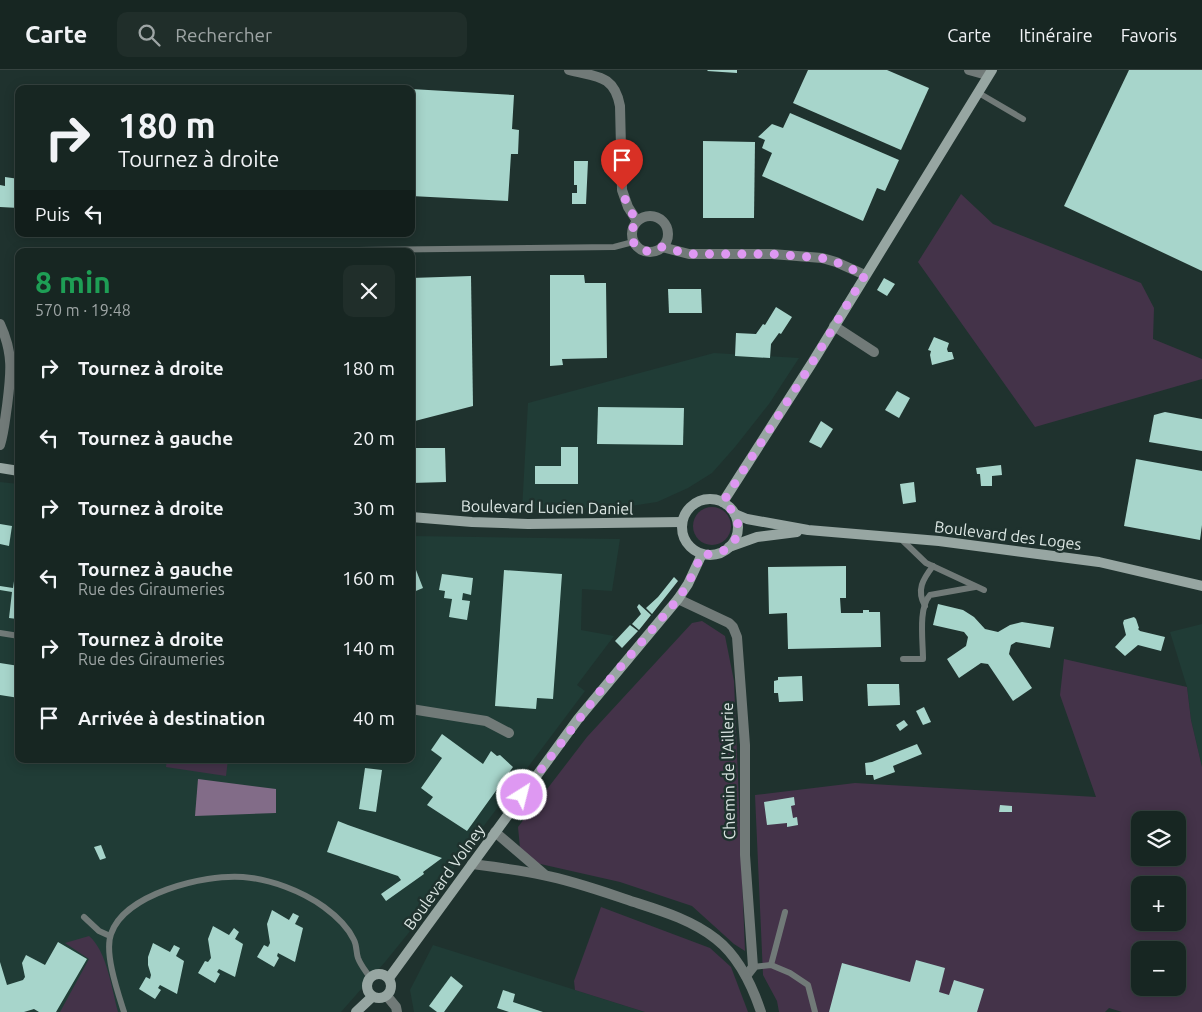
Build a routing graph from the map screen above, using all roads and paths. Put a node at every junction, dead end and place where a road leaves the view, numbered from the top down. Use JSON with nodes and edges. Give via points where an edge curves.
{"nodes":[{"id":1,"x":569,"y":70,"type":"edge"},
{"id":2,"x":969,"y":70,"type":"edge"},
{"id":3,"x":989,"y":73,"type":"edge"},
{"id":4,"x":977,"y":92,"type":"junction"},
{"id":5,"x":1023,"y":119,"type":"dead end"},
{"id":6,"x":637,"y":221,"type":"junction"},
{"id":7,"x":633,"y":242,"type":"junction"},
{"id":8,"x":662,"y":247,"type":"junction"},
{"id":9,"x":415,"y":249,"type":"edge"},
{"id":10,"x":865,"y":275,"type":"junction"},
{"id":11,"x":0,"y":324,"type":"edge"},
{"id":12,"x":834,"y":326,"type":"junction"},
{"id":13,"x":874,"y":352,"type":"dead end"},
{"id":14,"x":0,"y":445,"type":"edge"},
{"id":15,"x":0,"y":468,"type":"edge"},
{"id":16,"x":15,"y":470,"type":"edge"},
{"id":17,"x":723,"y":502,"type":"junction"},
{"id":18,"x":735,"y":514,"type":"junction"},
{"id":19,"x":415,"y":517,"type":"edge"},
{"id":20,"x":682,"y":522,"type":"junction"},
{"id":21,"x":808,"y":530,"type":"junction"},
{"id":22,"x":899,"y":537,"type":"junction"},
{"id":23,"x":729,"y":547,"type":"junction"},
{"id":24,"x":702,"y":554,"type":"junction"},
{"id":25,"x":933,"y":566,"type":"junction"},
{"id":26,"x":1202,"y":586,"type":"edge"},
{"id":27,"x":975,"y":587,"type":"junction"},
{"id":28,"x":984,"y":590,"type":"dead end"},
{"id":29,"x":678,"y":599,"type":"junction"},
{"id":30,"x":925,"y":606,"type":"junction"},
{"id":31,"x":0,"y":633,"type":"edge"},
{"id":32,"x":15,"y":635,"type":"edge"},
{"id":33,"x":903,"y":659,"type":"dead end"},
{"id":34,"x":415,"y":710,"type":"edge"},
{"id":35,"x":509,"y":733,"type":"dead end"},
{"id":36,"x":495,"y":832,"type":"junction"},
{"id":37,"x":472,"y":864,"type":"junction"},
{"id":38,"x":544,"y":875,"type":"junction"},
{"id":39,"x":785,"y":912,"type":"dead end"},
{"id":40,"x":84,"y":917,"type":"dead end"},
{"id":41,"x":110,"y":936,"type":"junction"},
{"id":42,"x":771,"y":965,"type":"junction"},
{"id":43,"x":750,"y":971,"type":"junction"},
{"id":44,"x":370,"y":978,"type":"junction"},
{"id":45,"x":388,"y":978,"type":"junction"},
{"id":46,"x":388,"y":996,"type":"junction"},
{"id":47,"x":372,"y":997,"type":"junction"},
{"id":48,"x":124,"y":1012,"type":"edge"},
{"id":49,"x":356,"y":1012,"type":"edge"},
{"id":50,"x":397,"y":1012,"type":"edge"},
{"id":51,"x":761,"y":1012,"type":"edge"},
{"id":52,"x":815,"y":1012,"type":"edge"}],
"edges":[{"from":1,"to":6,"type":"street","via":[[608,80],[618,94],[622,190]]},
{"from":2,"to":3,"type":"street"},
{"from":3,"to":4,"type":"main road"},
{"from":4,"to":5,"type":"lane"},
{"from":4,"to":10,"type":"main road"},
{"from":6,"to":7,"type":"street","via":[[631,231]]},
{"from":6,"to":8,"type":"street","via":[[653,217],[666,226],[668,238]]},
{"from":7,"to":8,"type":"street","via":[[641,250],[652,252]]},
{"from":7,"to":9,"type":"lane","via":[[614,247]]},
{"from":8,"to":10,"type":"street","via":[[689,254],[822,258]]},
{"from":10,"to":12,"type":"main road"},
{"from":11,"to":14,"type":"street","via":[[7,339],[12,372]]},
{"from":12,"to":13,"type":"street"},
{"from":12,"to":17,"type":"main road"},
{"from":15,"to":16,"type":"main road"},
{"from":17,"to":18,"type":"main road"},
{"from":17,"to":20,"type":"main road","via":[[715,499],[697,501],[690,506]]},
{"from":18,"to":21,"type":"main road","name":"Boulevard des Loges","via":[[746,519]]},
{"from":18,"to":23,"type":"main road","via":[[738,528]]},
{"from":19,"to":20,"type":"main road","name":"Boulevard Lucien Daniel","via":[[528,524]]},
{"from":20,"to":24,"type":"main road","via":[[688,545]]},
{"from":21,"to":22,"type":"main road","name":"Boulevard des Loges"},
{"from":21,"to":23,"type":"main road","name":"Boulevard des Loges","via":[[757,537]]},
{"from":22,"to":25,"type":"lane"},
{"from":22,"to":26,"type":"main road","name":"Boulevard des Loges","via":[[1099,562]]},
{"from":23,"to":24,"type":"main road","via":[[721,553]]},
{"from":24,"to":29,"type":"main road","name":"Boulevard Volney"},
{"from":25,"to":27,"type":"lane"},
{"from":25,"to":30,"type":"lane","via":[[920,588]]},
{"from":27,"to":28,"type":"lane"},
{"from":27,"to":30,"type":"lane","via":[[930,595]]},
{"from":29,"to":36,"type":"main road","name":"Boulevard Volney","via":[[601,690]]},
{"from":29,"to":43,"type":"street","name":"Chemin de l'Aillerie","via":[[729,623],[737,637],[745,745]]},
{"from":30,"to":33,"type":"lane","via":[[923,659]]},
{"from":31,"to":32,"type":"lane"},
{"from":34,"to":35,"type":"street","via":[[486,722]]},
{"from":36,"to":37,"type":"main road","name":"Boulevard Volney"},
{"from":36,"to":38,"type":"street"},
{"from":37,"to":38,"type":"street"},
{"from":37,"to":45,"type":"main road","name":"Boulevard Volney"},
{"from":38,"to":43,"type":"street","via":[[670,913],[716,938]]},
{"from":39,"to":42,"type":"lane"},
{"from":40,"to":41,"type":"lane"},
{"from":41,"to":44,"type":"lane","via":[[116,922],[127,910],[164,891],[201,880],[234,877],[262,880],[296,892],[323,906],[337,918],[354,939],[358,957]]},
{"from":41,"to":48,"type":"lane","via":[[110,957]]},
{"from":42,"to":43,"type":"lane"},
{"from":42,"to":52,"type":"lane","via":[[808,985]]},
{"from":43,"to":51,"type":"street"},
{"from":44,"to":45,"type":"main road","via":[[382,974]]},
{"from":44,"to":47,"type":"main road","via":[[366,985]]},
{"from":45,"to":46,"type":"main road","via":[[392,985]]},
{"from":46,"to":47,"type":"main road"},
{"from":46,"to":50,"type":"street"},
{"from":47,"to":49,"type":"main road"}]}
